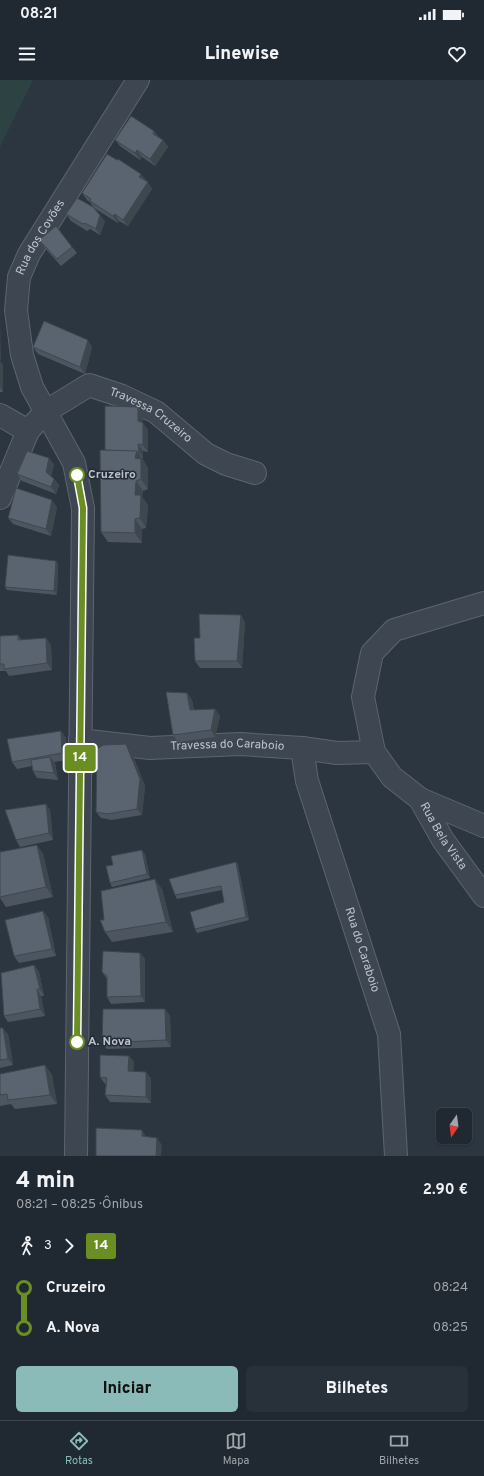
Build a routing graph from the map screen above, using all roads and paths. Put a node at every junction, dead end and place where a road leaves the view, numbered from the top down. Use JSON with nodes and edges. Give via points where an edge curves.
{"nodes":[{"id":1,"x":138,"y":80,"type":"edge"},
{"id":2,"x":45,"y":412,"type":"junction"},
{"id":3,"x":0,"y":415,"type":"edge"},
{"id":4,"x":28,"y":431,"type":"junction"},
{"id":5,"x":255,"y":474,"type":"dead end"},
{"id":6,"x":0,"y":498,"type":"edge"},
{"id":7,"x":484,"y":603,"type":"edge"},
{"id":8,"x":80,"y":740,"type":"junction"},
{"id":9,"x":302,"y":748,"type":"junction"},
{"id":10,"x":374,"y":752,"type":"junction"},
{"id":11,"x":420,"y":799,"type":"junction"},
{"id":12,"x":484,"y":826,"type":"edge"},
{"id":13,"x":484,"y":896,"type":"edge"},
{"id":14,"x":76,"y":1156,"type":"edge"},
{"id":15,"x":396,"y":1156,"type":"edge"}],
"edges":[{"from":1,"to":2,"type":"street","name":"Rua dos Covões","via":[[28,254],[19,277],[16,310],[22,355],[32,387]]},
{"from":2,"to":4,"type":"street"},
{"from":2,"to":5,"type":"street","name":"Travessa Cruzeiro","via":[[89,385],[122,396],[156,412],[206,454]]},
{"from":2,"to":8,"type":"street","name":"Rua dos Covões","via":[[74,463],[83,508]]},
{"from":3,"to":4,"type":"street"},
{"from":4,"to":6,"type":"street"},
{"from":7,"to":10,"type":"street","name":"Rua Bela Vista","via":[[394,630],[372,653],[363,697]]},
{"from":8,"to":9,"type":"street","name":"Travessa do Caraboio","via":[[150,748],[240,744]]},
{"from":8,"to":14,"type":"street","name":"Rua dos Covões"},
{"from":9,"to":10,"type":"street","name":"Travessa do Caraboio","via":[[337,753]]},
{"from":9,"to":15,"type":"street","name":"Rua do Caraboio","via":[[307,781],[389,1034]]},
{"from":10,"to":11,"type":"street","name":"Rua Bela Vista","via":[[392,777]]},
{"from":11,"to":12,"type":"street"},
{"from":11,"to":13,"type":"street","name":"Rua Bela Vista","via":[[443,840]]}]}
